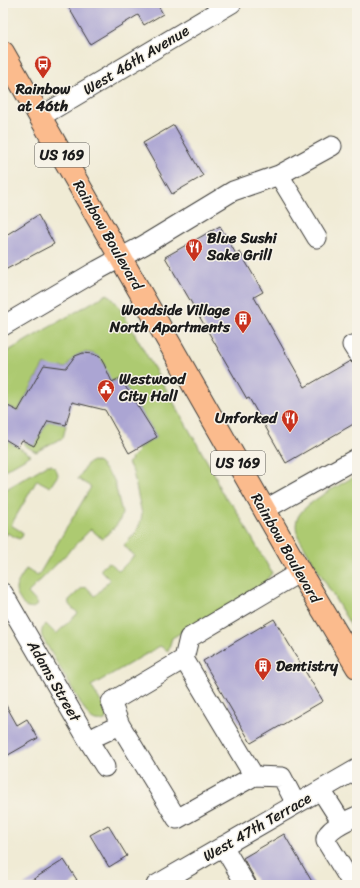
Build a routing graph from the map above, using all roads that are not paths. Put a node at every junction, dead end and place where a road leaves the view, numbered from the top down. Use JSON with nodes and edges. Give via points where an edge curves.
{"nodes":[{"id":1,"x":232,"y":3,"type":"edge"},
{"id":2,"x":3,"y":52,"type":"edge"},
{"id":3,"x":40,"y":118,"type":"junction"},
{"id":4,"x":332,"y":146,"type":"dead end"},
{"id":5,"x":279,"y":175,"type":"junction"},
{"id":6,"x":317,"y":238,"type":"dead end"},
{"id":7,"x":120,"y":258,"type":"junction"},
{"id":8,"x":3,"y":326,"type":"edge"},
{"id":9,"x":357,"y":458,"type":"edge"},
{"id":10,"x":264,"y":510,"type":"junction"},
{"id":11,"x":300,"y":572,"type":"junction"},
{"id":12,"x":3,"y":593,"type":"edge"},
{"id":13,"x":184,"y":659,"type":"junction"},
{"id":14,"x":357,"y":668,"type":"edge"},
{"id":15,"x":120,"y":725,"type":"junction"},
{"id":16,"x":88,"y":740,"type":"junction"},
{"id":17,"x":105,"y":767,"type":"dead end"},
{"id":18,"x":357,"y":769,"type":"edge"},
{"id":19,"x":254,"y":776,"type":"junction"},
{"id":20,"x":321,"y":790,"type":"junction"},
{"id":21,"x":296,"y":804,"type":"junction"},
{"id":22,"x":349,"y":819,"type":"edge"},
{"id":23,"x":223,"y":846,"type":"junction"},
{"id":24,"x":156,"y":885,"type":"edge"},
{"id":25,"x":246,"y":885,"type":"edge"},
{"id":26,"x":353,"y":885,"type":"edge"}],
"edges":[{"from":1,"to":3,"type":"street","name":"West 46th Avenue"},
{"from":2,"to":3,"type":"main road","name":"Rainbow Boulevard","number":"US 169"},
{"from":3,"to":7,"type":"main road","name":"Rainbow Boulevard","number":"US 169"},
{"from":4,"to":5,"type":"street"},
{"from":5,"to":6,"type":"street"},
{"from":5,"to":7,"type":"street","via":[[233,191]]},
{"from":7,"to":8,"type":"street"},
{"from":7,"to":10,"type":"main road","name":"Rainbow Boulevard","number":"US 169"},
{"from":9,"to":10,"type":"street"},
{"from":10,"to":11,"type":"main road","name":"Rainbow Boulevard","number":"US 169"},
{"from":11,"to":13,"type":"street","via":[[189,638]]},
{"from":11,"to":14,"type":"main road","name":"Rainbow Boulevard","number":"US 169"},
{"from":12,"to":16,"type":"street","name":"Adams Street"},
{"from":13,"to":15,"type":"street","via":[[112,702]]},
{"from":13,"to":19,"type":"street"},
{"from":15,"to":16,"type":"street"},
{"from":15,"to":19,"type":"street","via":[[177,819]]},
{"from":16,"to":17,"type":"street","name":"Adams Street"},
{"from":18,"to":20,"type":"street","name":"West 47th Terrace"},
{"from":19,"to":21,"type":"street","via":[[282,777]]},
{"from":20,"to":21,"type":"street","name":"West 47th Terrace"},
{"from":20,"to":22,"type":"street"},
{"from":21,"to":23,"type":"street","name":"West 47th Terrace"},
{"from":22,"to":26,"type":"street","via":[[327,834],[326,841]]},
{"from":23,"to":24,"type":"street","name":"West 47th Terrace"},
{"from":23,"to":25,"type":"street"}]}
